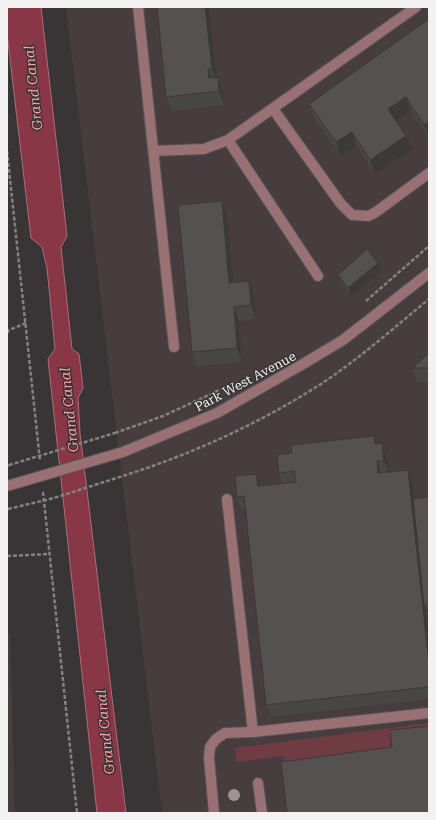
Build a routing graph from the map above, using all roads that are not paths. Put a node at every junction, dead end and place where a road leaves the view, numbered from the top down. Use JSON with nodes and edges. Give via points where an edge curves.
{"nodes":[{"id":1,"x":138,"y":7,"type":"edge"},
{"id":2,"x":416,"y":7,"type":"edge"},
{"id":3,"x":273,"y":109,"type":"junction"},
{"id":4,"x":228,"y":140,"type":"junction"},
{"id":5,"x":154,"y":151,"type":"junction"},
{"id":6,"x":429,"y":173,"type":"edge"},
{"id":7,"x":429,"y":273,"type":"edge"},
{"id":8,"x":318,"y":276,"type":"dead end"},
{"id":9,"x":174,"y":347,"type":"dead end"},
{"id":10,"x":7,"y":486,"type":"edge"},
{"id":11,"x":227,"y":499,"type":"dead end"},
{"id":12,"x":429,"y":713,"type":"edge"},
{"id":13,"x":253,"y":732,"type":"junction"},
{"id":14,"x":258,"y":783,"type":"dead end"},
{"id":15,"x":214,"y":813,"type":"edge"},
{"id":16,"x":262,"y":813,"type":"edge"}],
"edges":[{"from":1,"to":5,"type":"street"},
{"from":2,"to":3,"type":"street"},
{"from":3,"to":4,"type":"street"},
{"from":3,"to":6,"type":"street","via":[[352,215],[368,216],[376,212]]},
{"from":4,"to":5,"type":"street","via":[[204,149]]},
{"from":4,"to":8,"type":"street"},
{"from":5,"to":9,"type":"street"},
{"from":7,"to":10,"type":"street","name":"Park West Avenue","bridge":true,"via":[[343,340],[217,413],[122,452]]},
{"from":11,"to":13,"type":"street"},
{"from":12,"to":13,"type":"street"},
{"from":13,"to":15,"type":"street","via":[[225,733],[216,739],[210,748]]},
{"from":14,"to":16,"type":"street"}]}
